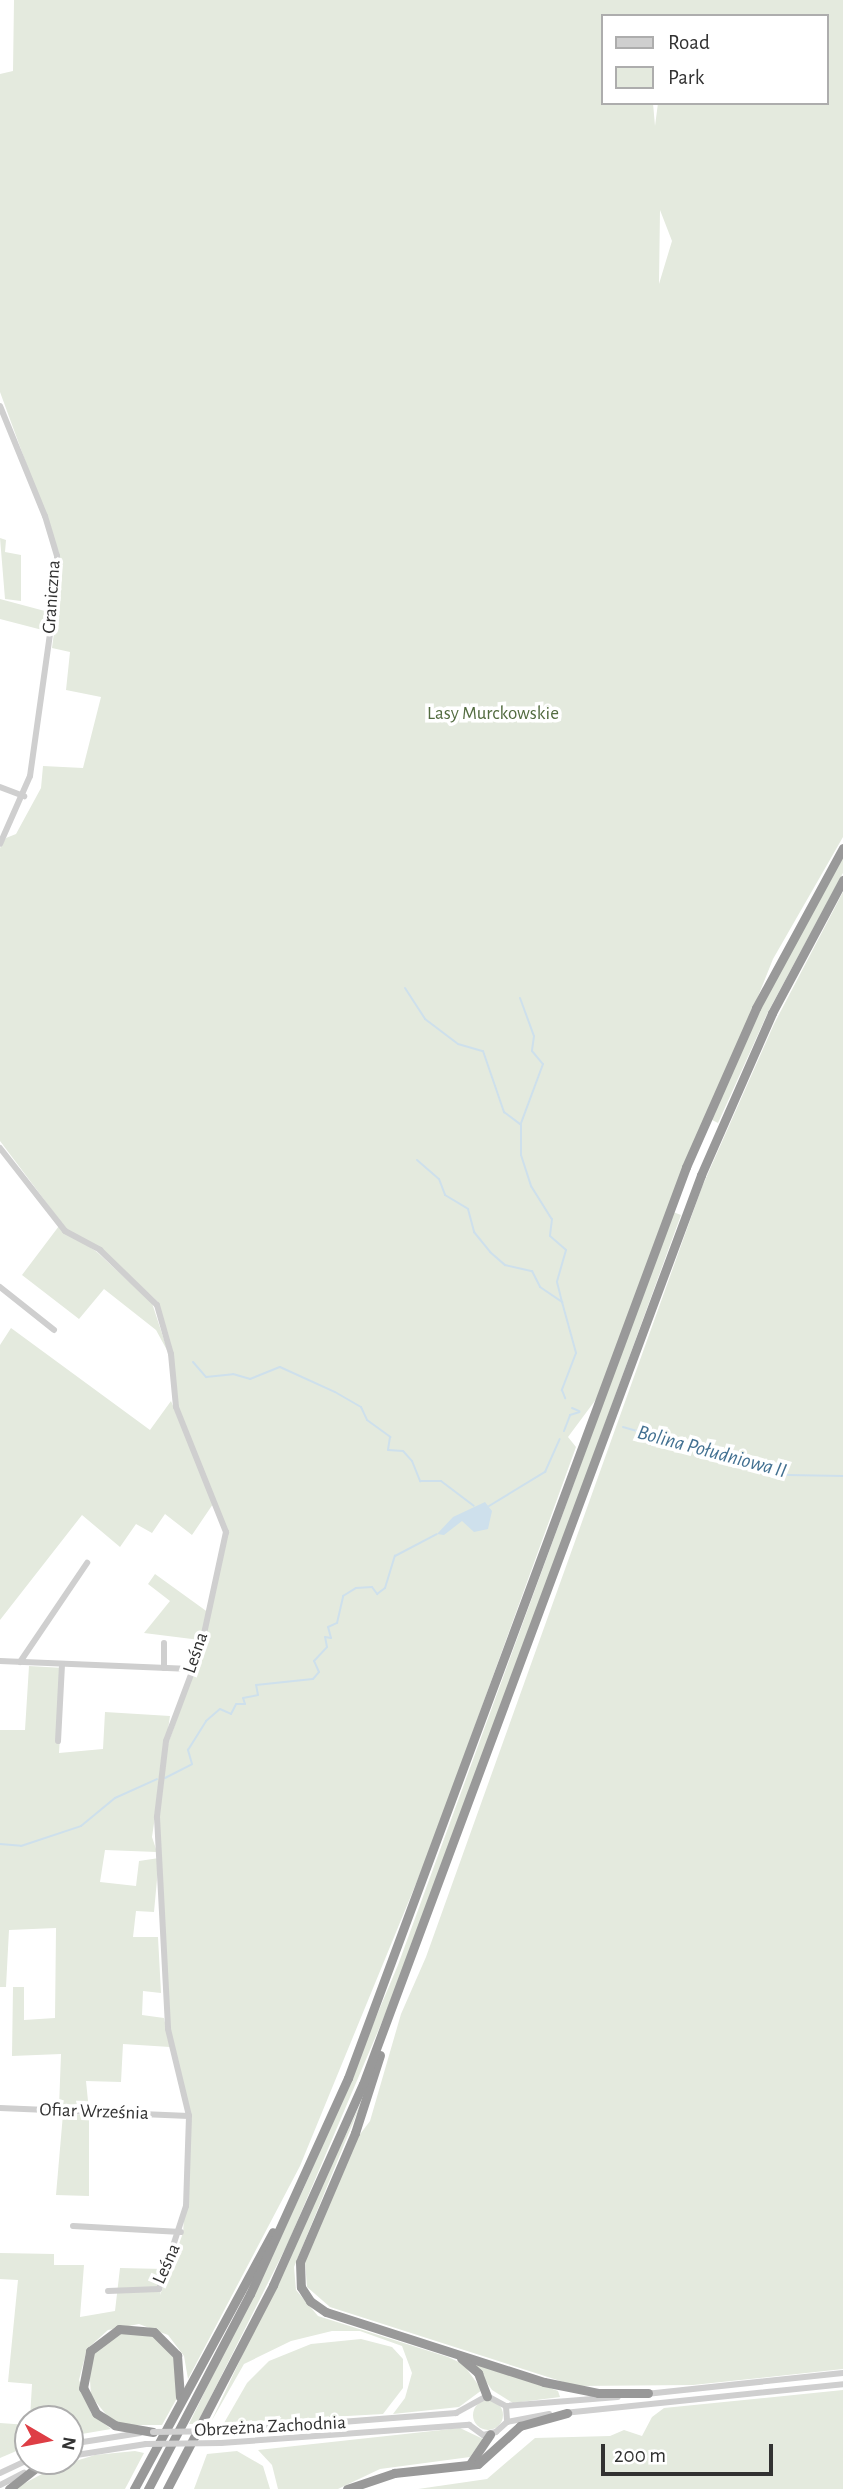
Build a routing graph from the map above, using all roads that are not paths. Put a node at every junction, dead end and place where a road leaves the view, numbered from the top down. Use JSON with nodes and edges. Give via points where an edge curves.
{"nodes":[{"id":1,"x":0,"y":406,"type":"edge"},
{"id":2,"x":0,"y":787,"type":"edge"},
{"id":3,"x":24,"y":796,"type":"junction"},
{"id":4,"x":0,"y":844,"type":"edge"},
{"id":5,"x":843,"y":848,"type":"edge"},
{"id":6,"x":843,"y":880,"type":"edge"},
{"id":7,"x":0,"y":1148,"type":"edge"},
{"id":8,"x":0,"y":1287,"type":"edge"},
{"id":9,"x":54,"y":1330,"type":"dead end"},
{"id":10,"x":87,"y":1563,"type":"dead end"},
{"id":11,"x":164,"y":1643,"type":"dead end"},
{"id":12,"x":0,"y":1661,"type":"edge"},
{"id":13,"x":20,"y":1662,"type":"junction"},
{"id":14,"x":62,"y":1664,"type":"junction"},
{"id":15,"x":164,"y":1668,"type":"junction"},
{"id":16,"x":191,"y":1670,"type":"junction"},
{"id":17,"x":58,"y":1741,"type":"dead end"},
{"id":18,"x":388,"y":2022,"type":"junction"},
{"id":19,"x":0,"y":2108,"type":"edge"},
{"id":20,"x":189,"y":2116,"type":"junction"},
{"id":21,"x":312,"y":2160,"type":"junction"},
{"id":22,"x":73,"y":2226,"type":"dead end"},
{"id":23,"x":181,"y":2232,"type":"junction"},
{"id":24,"x":108,"y":2291,"type":"dead end"},
{"id":25,"x":443,"y":2349,"type":"junction"},
{"id":26,"x":843,"y":2374,"type":"edge"},
{"id":27,"x":843,"y":2384,"type":"edge"},
{"id":28,"x":648,"y":2393,"type":"junction"},
{"id":29,"x":487,"y":2396,"type":"junction"},
{"id":30,"x":506,"y":2406,"type":"junction"},
{"id":31,"x":470,"y":2407,"type":"junction"},
{"id":32,"x":567,"y":2413,"type":"junction"},
{"id":33,"x":174,"y":2415,"type":"junction"},
{"id":34,"x":507,"y":2422,"type":"junction"},
{"id":35,"x":469,"y":2425,"type":"junction"},
{"id":36,"x":153,"y":2432,"type":"junction"},
{"id":37,"x":490,"y":2434,"type":"junction"},
{"id":38,"x":84,"y":2442,"type":"edge"},
{"id":39,"x":84,"y":2454,"type":"edge"},
{"id":40,"x":466,"y":2467,"type":"junction"},
{"id":41,"x":21,"y":2475,"type":"edge"},
{"id":42,"x":27,"y":2475,"type":"edge"},
{"id":43,"x":0,"y":2485,"type":"edge"},
{"id":44,"x":9,"y":2489,"type":"edge"},
{"id":45,"x":134,"y":2489,"type":"edge"},
{"id":46,"x":148,"y":2489,"type":"edge"},
{"id":47,"x":166,"y":2489,"type":"edge"},
{"id":48,"x":347,"y":2489,"type":"edge"}],
"edges":[{"from":1,"to":3,"type":"street","name":"Graniczna","via":[[57,556],[54,617]]},
{"from":2,"to":3,"type":"street"},
{"from":3,"to":4,"type":"street","name":"Graniczna"},
{"from":5,"to":21,"type":"highway","via":[[761,997],[686,1167],[422,1889]]},
{"from":6,"to":18,"type":"highway","via":[[772,1013],[701,1175]]},
{"from":7,"to":16,"type":"street","name":"Leśna","via":[[65,1231],[100,1250],[157,1305],[171,1354],[176,1407],[226,1532],[201,1648]]},
{"from":8,"to":9,"type":"street"},
{"from":10,"to":13,"type":"street"},
{"from":11,"to":15,"type":"street"},
{"from":12,"to":13,"type":"street"},
{"from":13,"to":14,"type":"street"},
{"from":14,"to":15,"type":"street"},
{"from":14,"to":17,"type":"street"},
{"from":15,"to":16,"type":"street"},
{"from":16,"to":20,"type":"street","name":"Leśna","via":[[166,1741],[157,1817],[167,2029]]},
{"from":18,"to":25,"type":"highway","via":[[363,2112],[300,2262],[299,2279],[310,2301],[326,2312]]},
{"from":18,"to":47,"type":"highway","via":[[278,2273]]},
{"from":19,"to":20,"type":"street","name":"Ofiar Września"},
{"from":20,"to":23,"type":"street","name":"Leśna"},
{"from":21,"to":33,"type":"highway"},
{"from":21,"to":46,"type":"highway"},
{"from":22,"to":23,"type":"street","name":"Leśna"},
{"from":23,"to":24,"type":"street","name":"Leśna","via":[[159,2289]]},
{"from":25,"to":28,"type":"highway","via":[[563,2387]]},
{"from":25,"to":29,"type":"highway","via":[[472,2366]]},
{"from":26,"to":28,"type":"street"},
{"from":27,"to":32,"type":"street"},
{"from":28,"to":30,"type":"street"},
{"from":29,"to":30,"type":"street"},
{"from":29,"to":31,"type":"street"},
{"from":30,"to":34,"type":"street"},
{"from":31,"to":35,"type":"street"},
{"from":31,"to":36,"type":"street","name":"Obrzeżna Zachodnia","bridge":true,"via":[[389,2420]]},
{"from":32,"to":34,"type":"street"},
{"from":32,"to":40,"type":"highway","via":[[520,2426],[486,2459]]},
{"from":33,"to":36,"type":"highway","via":[[183,2376],[177,2354],[165,2338],[133,2327],[99,2340],[85,2364],[88,2402],[115,2425]]},
{"from":33,"to":45,"type":"highway"},
{"from":34,"to":37,"type":"street"},
{"from":35,"to":37,"type":"street"},
{"from":35,"to":39,"type":"street","name":"Obrzeżna Zachodnia","bridge":true,"via":[[146,2444]]},
{"from":36,"to":38,"type":"street","name":"Obrzeżna Zachodnia"},
{"from":37,"to":40,"type":"highway","via":[[481,2454]]},
{"from":40,"to":48,"type":"highway","via":[[383,2475]]},
{"from":41,"to":43,"type":"street"},
{"from":42,"to":44,"type":"highway"}]}
